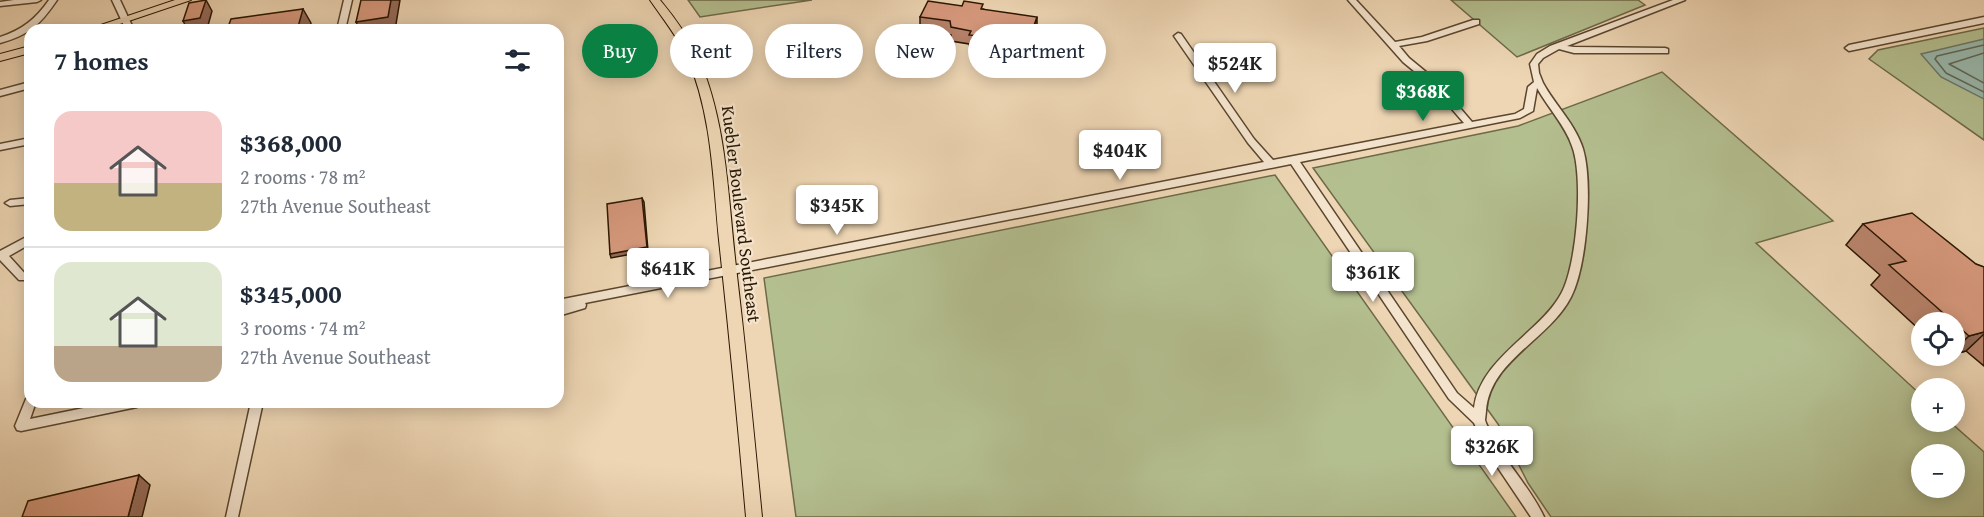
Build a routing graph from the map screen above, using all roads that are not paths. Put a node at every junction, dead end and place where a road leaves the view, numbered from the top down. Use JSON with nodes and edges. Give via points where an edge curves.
{"nodes":[{"id":1,"x":37,"y":0,"type":"edge"},
{"id":2,"x":52,"y":0,"type":"edge"},
{"id":3,"x":116,"y":0,"type":"edge"},
{"id":4,"x":186,"y":0,"type":"edge"},
{"id":5,"x":348,"y":0,"type":"edge"},
{"id":6,"x":655,"y":0,"type":"edge"},
{"id":7,"x":1352,"y":0,"type":"edge"},
{"id":8,"x":1681,"y":0,"type":"edge"},
{"id":9,"x":0,"y":4,"type":"edge"},
{"id":10,"x":125,"y":19,"type":"junction"},
{"id":11,"x":1984,"y":20,"type":"edge"},
{"id":12,"x":1476,"y":22,"type":"dead end"},
{"id":13,"x":36,"y":24,"type":"edge"},
{"id":14,"x":110,"y":24,"type":"edge"},
{"id":15,"x":127,"y":24,"type":"edge"},
{"id":16,"x":342,"y":24,"type":"edge"},
{"id":17,"x":24,"y":31,"type":"edge"},
{"id":18,"x":1178,"y":36,"type":"dead end"},
{"id":19,"x":0,"y":40,"type":"edge"},
{"id":20,"x":1393,"y":45,"type":"junction"},
{"id":21,"x":1559,"y":46,"type":"junction"},
{"id":22,"x":1849,"y":48,"type":"dead end"},
{"id":23,"x":24,"y":51,"type":"edge"},
{"id":24,"x":1665,"y":51,"type":"dead end"},
{"id":25,"x":0,"y":58,"type":"edge"},
{"id":26,"x":1538,"y":83,"type":"junction"},
{"id":27,"x":24,"y":87,"type":"edge"},
{"id":28,"x":0,"y":93,"type":"edge"},
{"id":29,"x":1472,"y":126,"type":"junction"},
{"id":30,"x":24,"y":142,"type":"edge"},
{"id":31,"x":0,"y":147,"type":"edge"},
{"id":32,"x":1294,"y":160,"type":"junction"},
{"id":33,"x":1272,"y":165,"type":"junction"},
{"id":34,"x":24,"y":202,"type":"edge"},
{"id":35,"x":10,"y":203,"type":"dead end"},
{"id":36,"x":24,"y":243,"type":"edge"},
{"id":37,"x":1,"y":256,"type":"edge"},
{"id":38,"x":730,"y":272,"type":"junction"},
{"id":39,"x":23,"y":277,"type":"dead end"},
{"id":40,"x":564,"y":296,"type":"edge"},
{"id":41,"x":601,"y":297,"type":"junction"},
{"id":42,"x":564,"y":303,"type":"edge"},
{"id":43,"x":564,"y":310,"type":"edge"},
{"id":44,"x":28,"y":408,"type":"edge"},
{"id":45,"x":108,"y":408,"type":"edge"},
{"id":46,"x":256,"y":408,"type":"edge"},
{"id":47,"x":1479,"y":420,"type":"junction"},
{"id":48,"x":232,"y":517,"type":"edge"},
{"id":49,"x":754,"y":517,"type":"edge"},
{"id":50,"x":1538,"y":517,"type":"edge"}],
"edges":[{"from":1,"to":9,"type":"street"},
{"from":2,"to":13,"type":"street"},
{"from":3,"to":10,"type":"street"},
{"from":4,"to":10,"type":"main road"},
{"from":5,"to":16,"type":"street"},
{"from":6,"to":38,"type":"main road","name":"Kuebler Boulevard Southeast","via":[[692,56],[709,106]]},
{"from":7,"to":20,"type":"street"},
{"from":8,"to":21,"type":"street"},
{"from":10,"to":14,"type":"main road"},
{"from":10,"to":15,"type":"street"},
{"from":11,"to":22,"type":"street"},
{"from":12,"to":20,"type":"street"},
{"from":17,"to":19,"type":"street"},
{"from":18,"to":33,"type":"street"},
{"from":20,"to":29,"type":"street"},
{"from":21,"to":24,"type":"street","via":[[1574,50]]},
{"from":21,"to":26,"type":"street","via":[[1536,60],[1533,69]]},
{"from":23,"to":25,"type":"main road"},
{"from":26,"to":29,"type":"street","via":[[1532,87],[1531,106],[1525,114]]},
{"from":26,"to":47,"type":"street","via":[[1571,131],[1581,158],[1582,193],[1574,274],[1556,310],[1485,383],[1479,399]]},
{"from":27,"to":28,"type":"street"},
{"from":29,"to":32,"type":"street"},
{"from":30,"to":31,"type":"street"},
{"from":32,"to":33,"type":"street"},
{"from":32,"to":47,"type":"street","via":[[1453,396]]},
{"from":33,"to":38,"type":"street"},
{"from":34,"to":35,"type":"street"},
{"from":36,"to":37,"type":"street"},
{"from":37,"to":39,"type":"street"},
{"from":38,"to":41,"type":"street"},
{"from":38,"to":49,"type":"main road","name":"Kuebler Boulevard Southeast"},
{"from":40,"to":41,"type":"street"},
{"from":41,"to":42,"type":"street"},
{"from":41,"to":43,"type":"street"},
{"from":44,"to":45,"type":"street","via":[[21,426]]},
{"from":46,"to":48,"type":"street"},
{"from":47,"to":50,"type":"street","via":[[1492,449]]}]}
